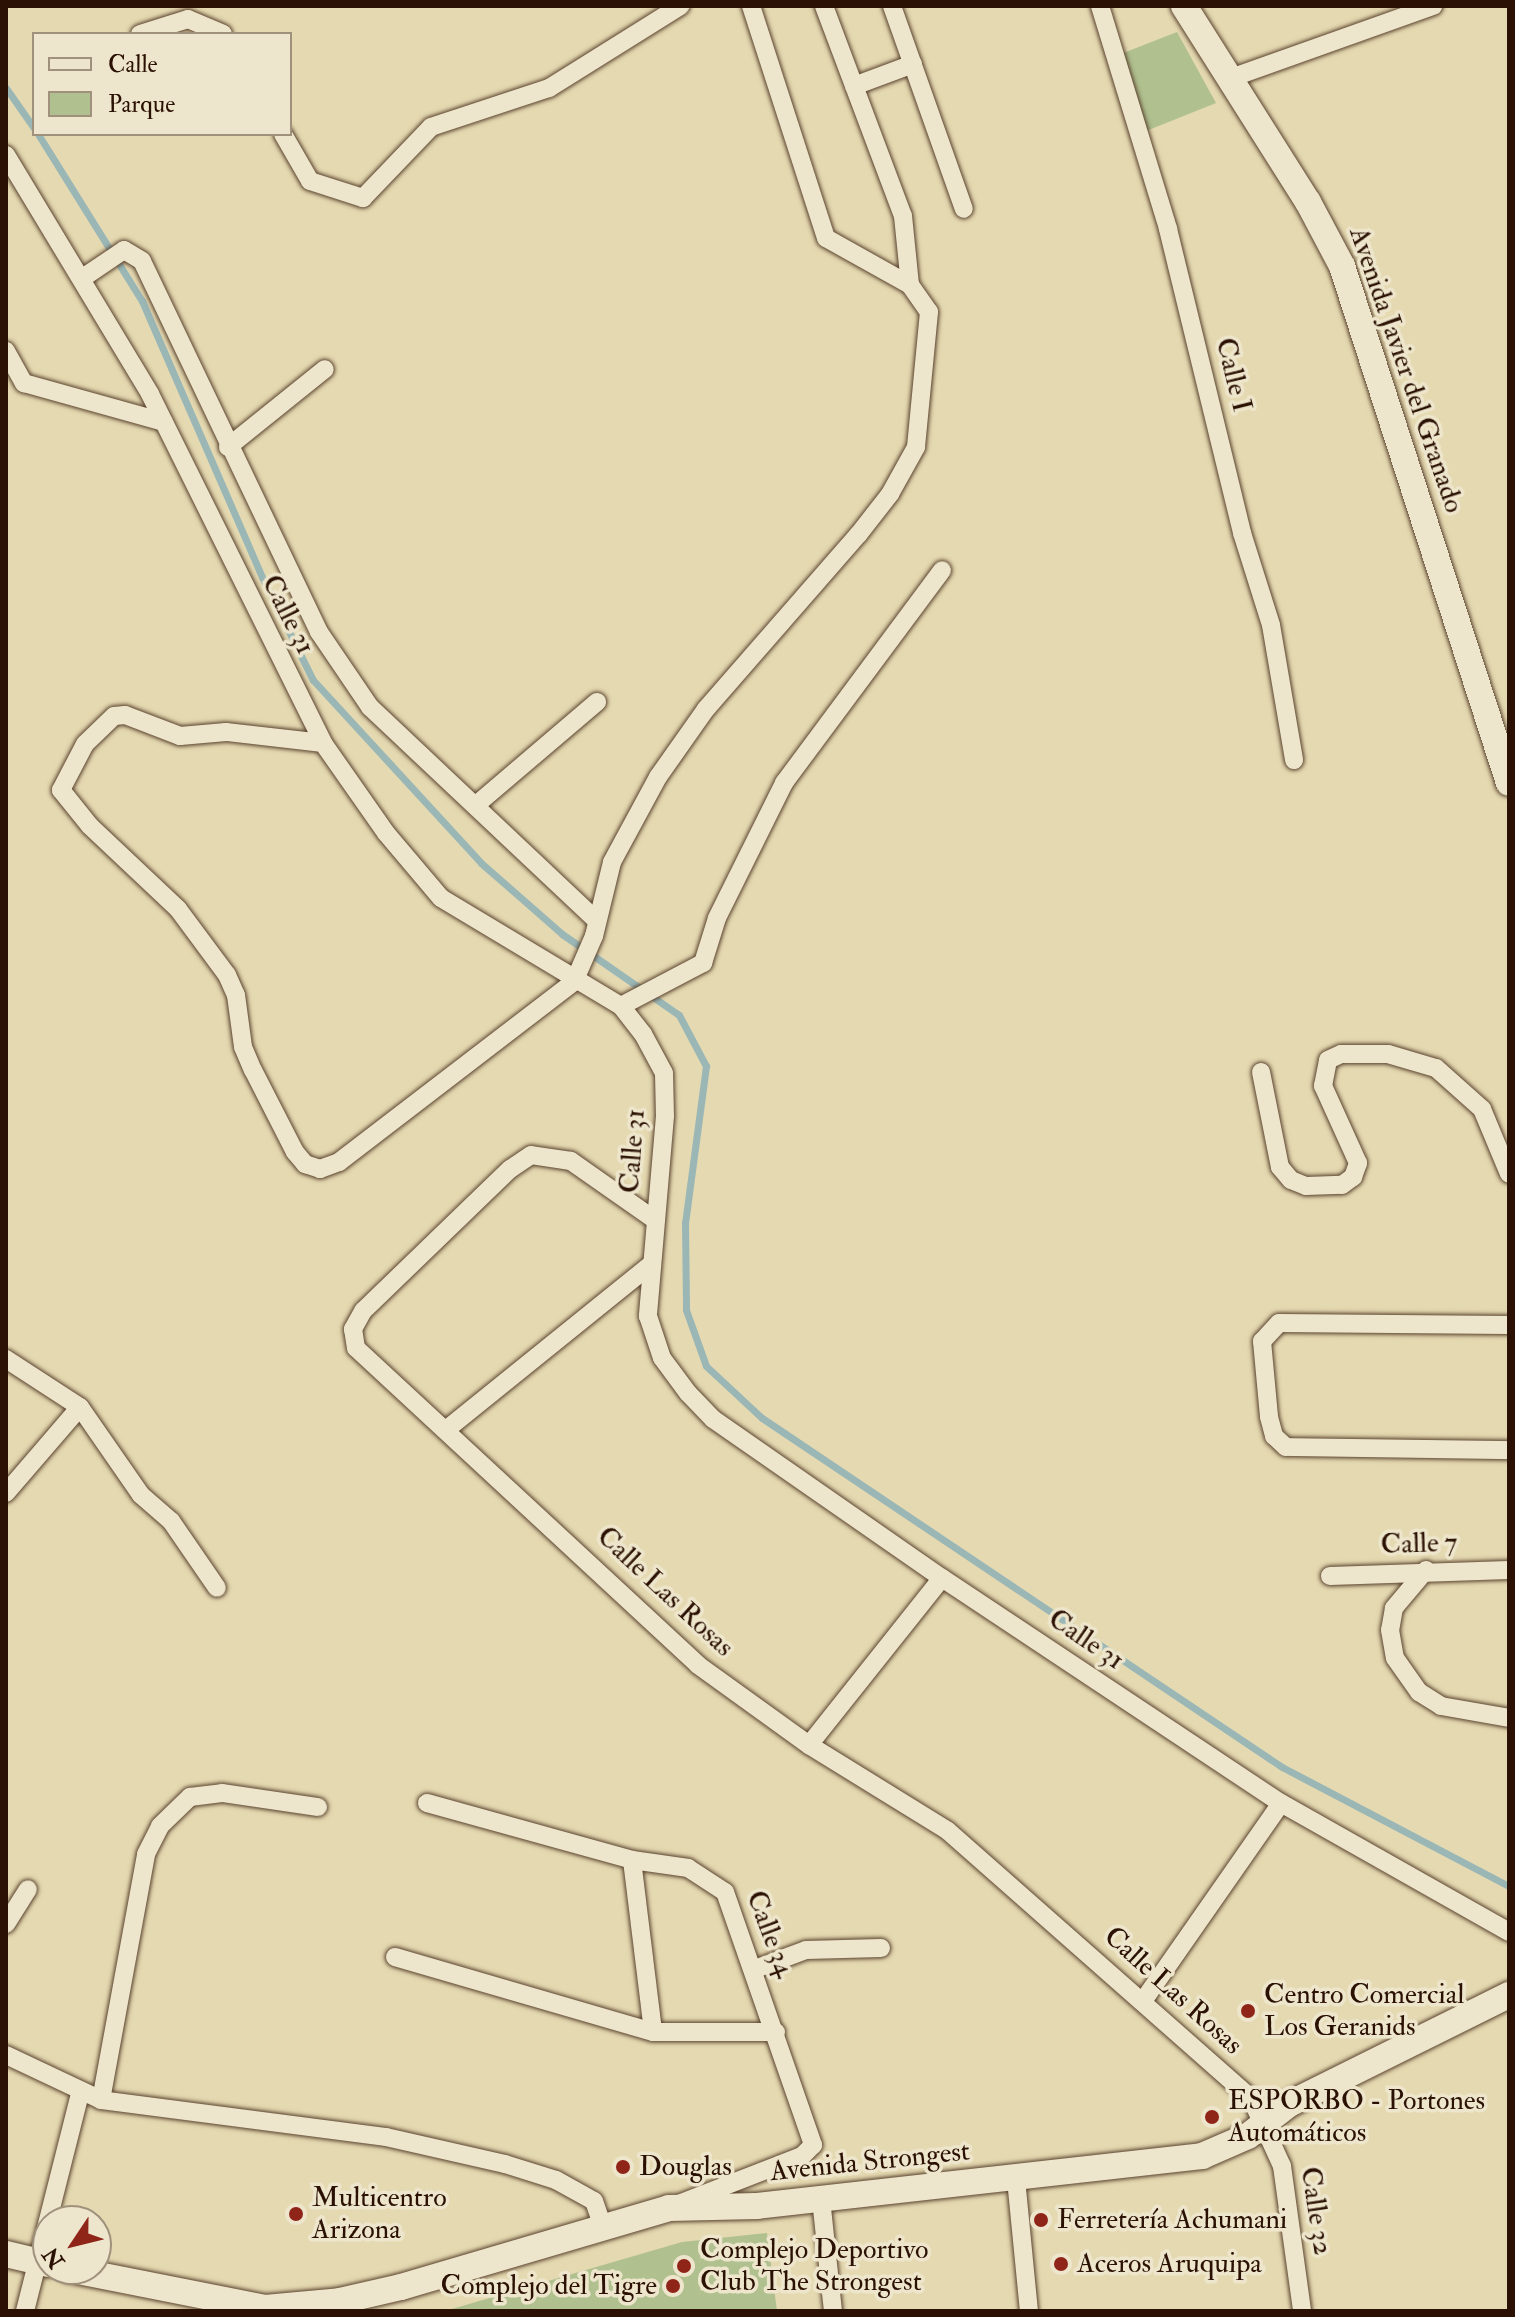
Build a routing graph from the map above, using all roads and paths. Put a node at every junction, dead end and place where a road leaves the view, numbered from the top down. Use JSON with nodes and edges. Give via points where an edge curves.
{"nodes":[{"id":1,"x":680,"y":6,"type":"edge"},
{"id":2,"x":751,"y":6,"type":"edge"},
{"id":3,"x":824,"y":6,"type":"edge"},
{"id":4,"x":892,"y":6,"type":"edge"},
{"id":5,"x":1100,"y":6,"type":"edge"},
{"id":6,"x":1184,"y":6,"type":"edge"},
{"id":7,"x":1433,"y":6,"type":"edge"},
{"id":8,"x":146,"y":32,"type":"edge"},
{"id":9,"x":218,"y":32,"type":"edge"},
{"id":10,"x":913,"y":64,"type":"junction"},
{"id":11,"x":1228,"y":79,"type":"junction"},
{"id":12,"x":854,"y":86,"type":"junction"},
{"id":13,"x":284,"y":136,"type":"edge"},
{"id":14,"x":6,"y":155,"type":"edge"},
{"id":15,"x":964,"y":209,"type":"dead end"},
{"id":16,"x":84,"y":277,"type":"junction"},
{"id":17,"x":910,"y":285,"type":"junction"},
{"id":18,"x":6,"y":351,"type":"edge"},
{"id":19,"x":325,"y":369,"type":"dead end"},
{"id":20,"x":15,"y":381,"type":"edge"},
{"id":21,"x":164,"y":422,"type":"junction"},
{"id":22,"x":228,"y":447,"type":"junction"},
{"id":23,"x":942,"y":570,"type":"dead end"},
{"id":24,"x":597,"y":702,"type":"dead end"},
{"id":25,"x":323,"y":743,"type":"junction"},
{"id":26,"x":1294,"y":760,"type":"dead end"},
{"id":27,"x":1509,"y":783,"type":"edge"},
{"id":28,"x":476,"y":805,"type":"junction"},
{"id":29,"x":595,"y":928,"type":"junction"},
{"id":30,"x":578,"y":976,"type":"junction"},
{"id":31,"x":635,"y":997,"type":"junction"},
{"id":32,"x":1261,"y":1072,"type":"dead end"},
{"id":33,"x":1509,"y":1174,"type":"edge"},
{"id":34,"x":655,"y":1220,"type":"junction"},
{"id":35,"x":649,"y":1266,"type":"junction"},
{"id":36,"x":1509,"y":1325,"type":"edge"},
{"id":37,"x":6,"y":1359,"type":"edge"},
{"id":38,"x":80,"y":1407,"type":"junction"},
{"id":39,"x":447,"y":1429,"type":"junction"},
{"id":40,"x":1509,"y":1450,"type":"edge"},
{"id":41,"x":6,"y":1493,"type":"edge"},
{"id":42,"x":1426,"y":1570,"type":"junction"},
{"id":43,"x":1509,"y":1570,"type":"edge"},
{"id":44,"x":1330,"y":1576,"type":"dead end"},
{"id":45,"x":942,"y":1578,"type":"junction"},
{"id":46,"x":217,"y":1588,"type":"dead end"},
{"id":47,"x":1509,"y":1718,"type":"edge"},
{"id":48,"x":809,"y":1745,"type":"junction"},
{"id":49,"x":427,"y":1803,"type":"dead end"},
{"id":50,"x":1281,"y":1803,"type":"junction"},
{"id":51,"x":318,"y":1807,"type":"dead end"},
{"id":52,"x":632,"y":1860,"type":"junction"},
{"id":53,"x":28,"y":1889,"type":"dead end"},
{"id":54,"x":6,"y":1924,"type":"edge"},
{"id":55,"x":1509,"y":1932,"type":"edge"},
{"id":56,"x":881,"y":1948,"type":"dead end"},
{"id":57,"x":395,"y":1957,"type":"dead end"},
{"id":58,"x":755,"y":1969,"type":"junction"},
{"id":59,"x":1509,"y":1995,"type":"edge"},
{"id":60,"x":1143,"y":2001,"type":"junction"},
{"id":61,"x":653,"y":2032,"type":"junction"},
{"id":62,"x":776,"y":2032,"type":"junction"},
{"id":63,"x":6,"y":2055,"type":"edge"},
{"id":64,"x":80,"y":2094,"type":"junction"},
{"id":65,"x":101,"y":2100,"type":"junction"},
{"id":66,"x":1266,"y":2122,"type":"junction"},
{"id":67,"x":1016,"y":2179,"type":"junction"},
{"id":68,"x":821,"y":2199,"type":"junction"},
{"id":69,"x":56,"y":2205,"type":"edge"},
{"id":70,"x":669,"y":2208,"type":"junction"},
{"id":71,"x":603,"y":2227,"type":"junction"},
{"id":72,"x":6,"y":2254,"type":"edge"},
{"id":73,"x":32,"y":2260,"type":"edge"},
{"id":74,"x":112,"y":2280,"type":"edge"},
{"id":75,"x":35,"y":2285,"type":"edge"},
{"id":76,"x":225,"y":2308,"type":"edge"},
{"id":77,"x":265,"y":2310,"type":"edge"},
{"id":78,"x":25,"y":2311,"type":"edge"},
{"id":79,"x":833,"y":2311,"type":"edge"},
{"id":80,"x":1029,"y":2311,"type":"edge"},
{"id":81,"x":1302,"y":2311,"type":"edge"}],
"edges":[{"from":1,"to":13,"type":"street","via":[[549,88],[431,127],[363,198],[310,181]]},
{"from":2,"to":17,"type":"street","via":[[826,238]]},
{"from":3,"to":12,"type":"street"},
{"from":4,"to":10,"type":"street"},
{"from":5,"to":26,"type":"street","name":"Calle I","via":[[1168,229],[1242,533],[1271,625]]},
{"from":6,"to":11,"type":"main road","name":"Avenida Javier del Granado"},
{"from":7,"to":11,"type":"street"},
{"from":8,"to":9,"type":"street","via":[[188,19]]},
{"from":10,"to":12,"type":"street"},
{"from":10,"to":15,"type":"street"},
{"from":11,"to":27,"type":"main road","name":"Avenida Javier del Granado","via":[[1308,202],[1342,266]]},
{"from":12,"to":17,"type":"street","via":[[903,216]]},
{"from":14,"to":16,"type":"street","name":"Calle 31"},
{"from":16,"to":21,"type":"street","name":"Calle 31"},
{"from":16,"to":22,"type":"street","via":[[124,250],[142,261]]},
{"from":17,"to":29,"type":"street","via":[[929,312],[916,447],[890,494],[858,535],[706,709],[658,777],[612,862]]},
{"from":18,"to":20,"type":"street"},
{"from":19,"to":22,"type":"street"},
{"from":20,"to":21,"type":"street"},
{"from":21,"to":25,"type":"street","name":"Calle 31"},
{"from":22,"to":28,"type":"street","via":[[319,632],[370,707]]},
{"from":23,"to":31,"type":"street","via":[[784,783],[717,918],[703,963]]},
{"from":24,"to":28,"type":"street"},
{"from":25,"to":30,"type":"street","name":"Calle 31","via":[[386,833],[441,898]]},
{"from":25,"to":30,"type":"street","via":[[226,732],[180,736],[125,715],[114,716],[85,744],[61,790],[90,826],[178,909],[227,975],[236,995],[243,1047],[305,1164],[320,1169],[339,1162]]},
{"from":28,"to":29,"type":"street"},
{"from":29,"to":30,"type":"street"},
{"from":30,"to":31,"type":"street","name":"Calle 31"},
{"from":31,"to":34,"type":"street","name":"Calle 31","via":[[664,1073]]},
{"from":32,"to":33,"type":"street","via":[[1280,1167],[1291,1180],[1306,1186],[1342,1185],[1353,1177],[1358,1163],[1323,1086],[1322,1071],[1328,1060],[1341,1054],[1364,1052],[1436,1068],[1470,1095],[1491,1123]]},
{"from":34,"to":35,"type":"street","name":"Calle 31"},
{"from":34,"to":39,"type":"street","name":"Calle Las Rosas","via":[[571,1161],[531,1155],[379,1295],[353,1329],[356,1348]]},
{"from":35,"to":39,"type":"street"},
{"from":35,"to":45,"type":"street","name":"Calle 31","via":[[648,1316],[662,1358],[688,1393],[713,1419]]},
{"from":36,"to":40,"type":"street","via":[[1279,1323],[1262,1341],[1269,1417],[1274,1436],[1286,1447]]},
{"from":37,"to":38,"type":"street"},
{"from":38,"to":41,"type":"street"},
{"from":38,"to":46,"type":"street","via":[[141,1495],[171,1521]]},
{"from":39,"to":48,"type":"street","name":"Calle Las Rosas","via":[[698,1665]]},
{"from":42,"to":43,"type":"street","name":"Calle 7"},
{"from":42,"to":44,"type":"street","name":"Calle 7"},
{"from":42,"to":47,"type":"street","via":[[1394,1608],[1390,1630],[1395,1658],[1419,1692],[1441,1706]]},
{"from":45,"to":48,"type":"street"},
{"from":45,"to":50,"type":"street","name":"Calle 31"},
{"from":48,"to":60,"type":"street","name":"Calle Las Rosas","via":[[948,1831]]},
{"from":49,"to":52,"type":"street","name":"Calle 34"},
{"from":50,"to":55,"type":"street","name":"Calle 31"},
{"from":50,"to":60,"type":"street"},
{"from":51,"to":65,"type":"street","via":[[222,1793],[190,1797],[160,1826],[146,1854]]},
{"from":52,"to":58,"type":"street","name":"Calle 34","via":[[688,1868],[725,1892]]},
{"from":52,"to":61,"type":"street"},
{"from":53,"to":54,"type":"street"},
{"from":56,"to":58,"type":"street","via":[[806,1950]]},
{"from":57,"to":61,"type":"street"},
{"from":58,"to":62,"type":"street","name":"Calle 34"},
{"from":59,"to":66,"type":"main road","name":"Avenida Strongest","via":[[1289,2104]]},
{"from":60,"to":66,"type":"street","name":"Calle Las Rosas","via":[[1251,2098]]},
{"from":61,"to":62,"type":"street"},
{"from":62,"to":70,"type":"street","name":"Calle 34","via":[[813,2145],[802,2156]]},
{"from":63,"to":64,"type":"street"},
{"from":64,"to":65,"type":"street"},
{"from":64,"to":69,"type":"street"},
{"from":65,"to":71,"type":"street","via":[[435,2145],[556,2180],[594,2201]]},
{"from":66,"to":67,"type":"main road","name":"Avenida Strongest","via":[[1202,2156]]},
{"from":66,"to":81,"type":"street","name":"Calle 32","via":[[1282,2166]]},
{"from":67,"to":68,"type":"main road","name":"Avenida Strongest"},
{"from":67,"to":80,"type":"street"},
{"from":68,"to":70,"type":"main road","name":"Avenida Strongest"},
{"from":68,"to":79,"type":"street"},
{"from":70,"to":71,"type":"main road","name":"Avenida Strongest"},
{"from":71,"to":77,"type":"main road","name":"Avenida Strongest","via":[[401,2287]]},
{"from":72,"to":73,"type":"main road"},
{"from":74,"to":76,"type":"main road","name":"Avenida Strongest"},
{"from":75,"to":78,"type":"street"},
{"from":76,"to":77,"type":"main road","name":"Avenida Strongest"}]}
